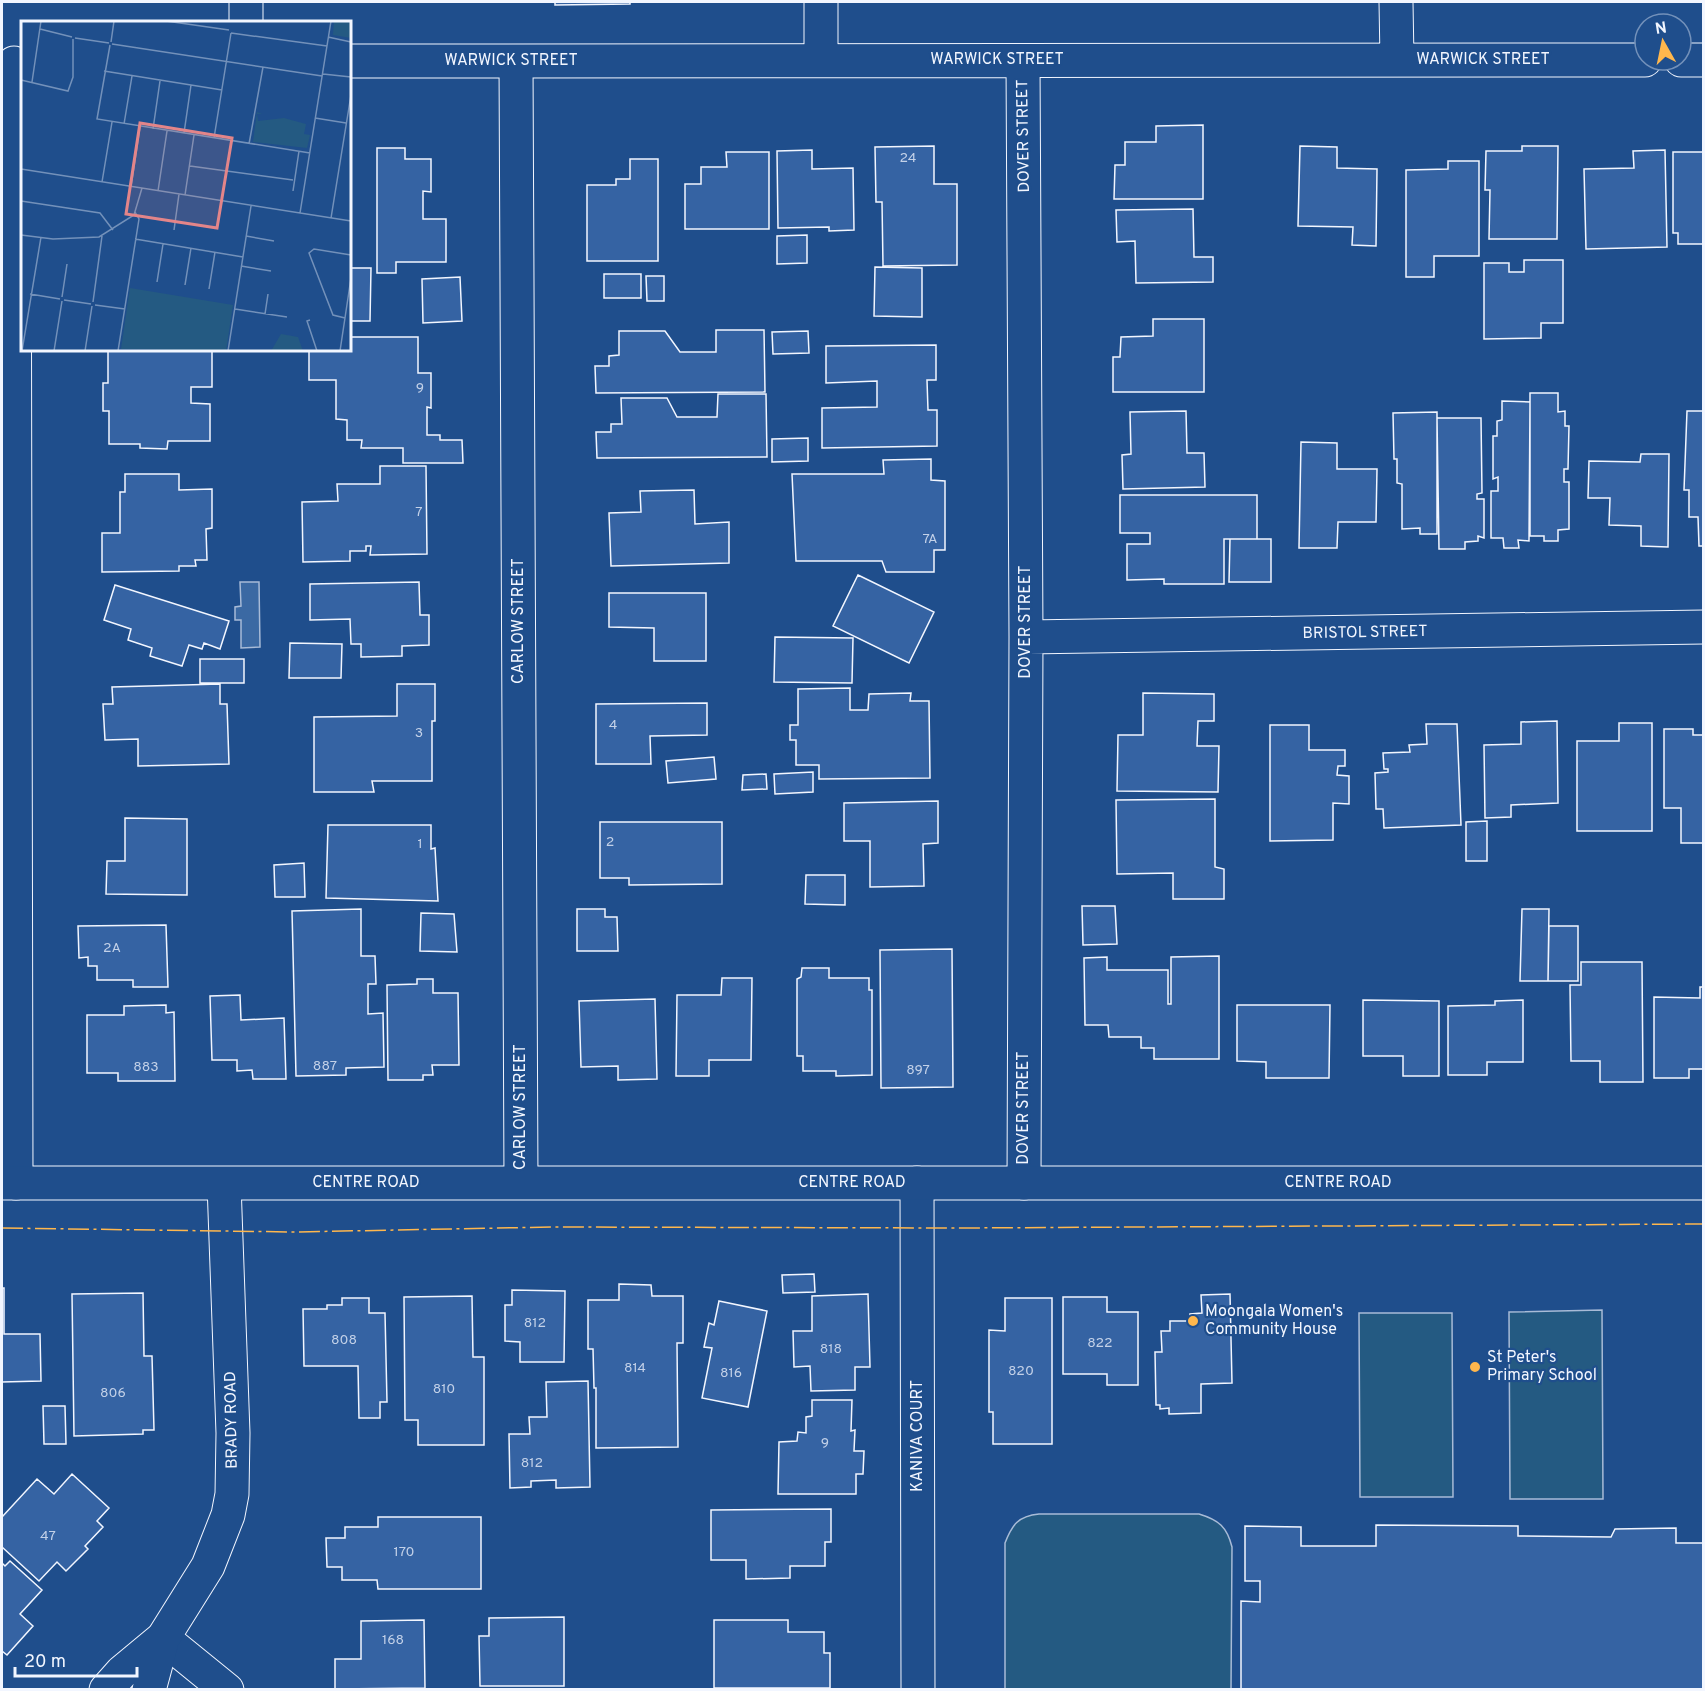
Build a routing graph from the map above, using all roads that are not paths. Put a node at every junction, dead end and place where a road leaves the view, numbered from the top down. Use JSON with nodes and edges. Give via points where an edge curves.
{"nodes":[{"id":1,"x":246,"y":2,"type":"edge"},
{"id":2,"x":821,"y":2,"type":"edge"},
{"id":3,"x":1396,"y":2,"type":"edge"},
{"id":4,"x":246,"y":21,"type":"edge"},
{"id":5,"x":821,"y":59,"type":"junction"},
{"id":6,"x":516,"y":60,"type":"junction"},
{"id":7,"x":1397,"y":60,"type":"junction"},
{"id":8,"x":1633,"y":60,"type":"edge"},
{"id":9,"x":351,"y":61,"type":"edge"},
{"id":10,"x":1023,"y":61,"type":"junction"},
{"id":11,"x":13,"y":63,"type":"edge"},
{"id":12,"x":1704,"y":627,"type":"edge"},
{"id":13,"x":1026,"y":637,"type":"junction"},
{"id":14,"x":521,"y":1182,"type":"junction"},
{"id":15,"x":9,"y":1183,"type":"edge"},
{"id":16,"x":917,"y":1183,"type":"junction"},
{"id":17,"x":1024,"y":1183,"type":"junction"},
{"id":18,"x":1704,"y":1183,"type":"edge"},
{"id":19,"x":224,"y":1184,"type":"junction"},
{"id":20,"x":162,"y":1638,"type":"junction"},
{"id":21,"x":131,"y":1685,"type":"edge"},
{"id":22,"x":227,"y":1689,"type":"edge"},
{"id":23,"x":918,"y":1689,"type":"edge"}],
"edges":[{"from":1,"to":4,"type":"street"},
{"from":2,"to":5,"type":"street"},
{"from":3,"to":7,"type":"street"},
{"from":5,"to":6,"type":"street","name":"WARWICK STREET"},
{"from":5,"to":10,"type":"street","name":"WARWICK STREET"},
{"from":6,"to":9,"type":"street","name":"WARWICK STREET"},
{"from":6,"to":14,"type":"street","name":"CARLOW STREET"},
{"from":7,"to":8,"type":"street","name":"WARWICK STREET"},
{"from":7,"to":10,"type":"street","name":"WARWICK STREET"},
{"from":10,"to":13,"type":"street","name":"DOVER STREET"},
{"from":11,"to":15,"type":"street"},
{"from":12,"to":13,"type":"street","name":"BRISTOL STREET"},
{"from":13,"to":17,"type":"street","name":"DOVER STREET"},
{"from":14,"to":16,"type":"street","name":"CENTRE ROAD"},
{"from":14,"to":19,"type":"street","name":"CENTRE ROAD"},
{"from":15,"to":19,"type":"street","name":"CENTRE ROAD"},
{"from":16,"to":17,"type":"street","name":"CENTRE ROAD"},
{"from":16,"to":23,"type":"street","name":"KANIVA COURT"},
{"from":17,"to":18,"type":"street","name":"CENTRE ROAD"},
{"from":19,"to":20,"type":"street","name":"BRADY ROAD","via":[[233,1407],[232,1494],[220,1541],[208,1566]]},
{"from":20,"to":21,"type":"street","name":"BRADY ROAD"},
{"from":20,"to":22,"type":"street"}]}
